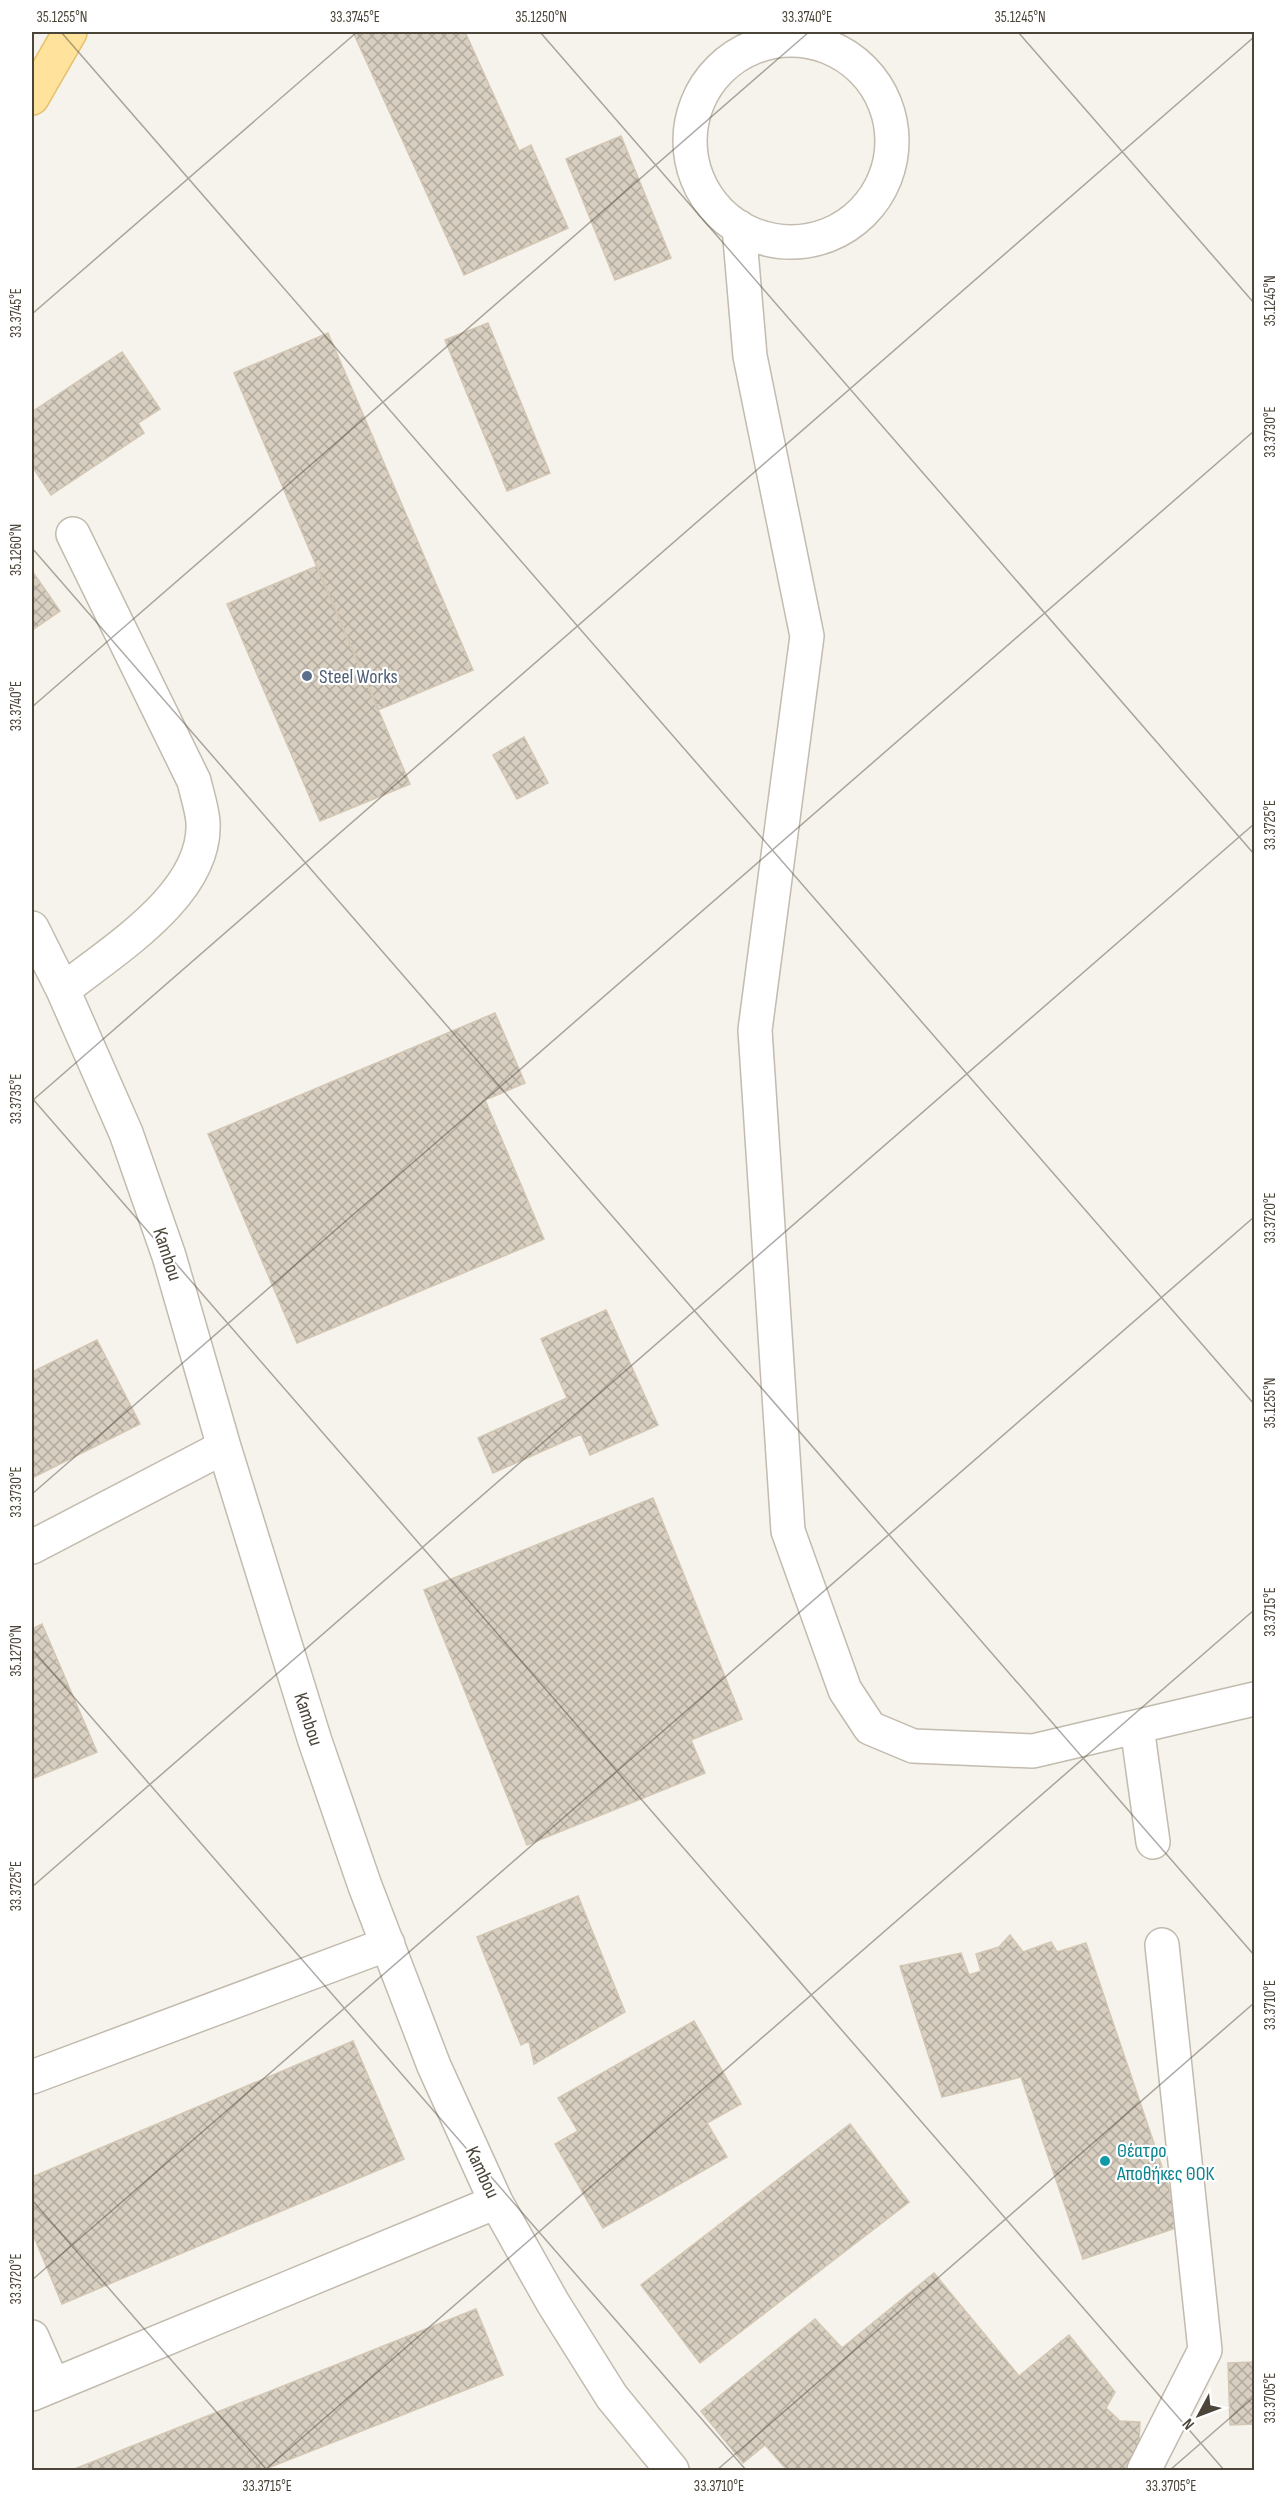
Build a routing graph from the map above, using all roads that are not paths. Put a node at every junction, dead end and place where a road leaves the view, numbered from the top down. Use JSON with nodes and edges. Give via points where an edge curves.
{"nodes":[{"id":1,"x":70,"y":32,"type":"edge"},
{"id":2,"x":32,"y":98,"type":"edge"},
{"id":3,"x":739,"y":227,"type":"junction"},
{"id":4,"x":73,"y":534,"type":"dead end"},
{"id":5,"x":32,"y":928,"type":"edge"},
{"id":6,"x":63,"y":990,"type":"junction"},
{"id":7,"x":224,"y":1447,"type":"junction"},
{"id":8,"x":32,"y":1547,"type":"edge"},
{"id":9,"x":1254,"y":1699,"type":"edge"},
{"id":10,"x":1137,"y":1727,"type":"junction"},
{"id":11,"x":1154,"y":1842,"type":"dead end"},
{"id":12,"x":388,"y":1944,"type":"junction"},
{"id":13,"x":1162,"y":1945,"type":"dead end"},
{"id":14,"x":32,"y":2077,"type":"edge"},
{"id":15,"x":496,"y":2202,"type":"junction"},
{"id":16,"x":32,"y":2337,"type":"edge"},
{"id":17,"x":42,"y":2389,"type":"edge"},
{"id":18,"x":672,"y":2470,"type":"edge"},
{"id":19,"x":1144,"y":2470,"type":"edge"}],
"edges":[{"from":1,"to":2,"type":"main road"},
{"from":3,"to":3,"type":"street","via":[[715,206],[698,180],[690,150],[692,118],[704,89],[724,65],[750,48],[780,40],[815,42],[848,56],[873,80],[888,111],[893,146],[885,180],[867,209],[839,230],[806,241],[771,240]]},
{"from":3,"to":10,"type":"street","via":[[750,356],[807,636],[755,1030],[788,1530],[845,1690],[870,1728],[913,1746],[1034,1751]]},
{"from":4,"to":6,"type":"street","via":[[194,781],[203,822],[199,853],[186,882],[163,909]]},
{"from":5,"to":6,"type":"street","name":"Kambou"},
{"from":6,"to":7,"type":"street","name":"Kambou","via":[[126,1133],[169,1256]]},
{"from":7,"to":8,"type":"street"},
{"from":7,"to":12,"type":"street","name":"Kambou","via":[[315,1741]]},
{"from":9,"to":10,"type":"street"},
{"from":10,"to":11,"type":"street"},
{"from":12,"to":14,"type":"street"},
{"from":12,"to":15,"type":"street","name":"Kambou","via":[[434,2066]]},
{"from":13,"to":19,"type":"street","via":[[1205,2350]]},
{"from":15,"to":17,"type":"street"},
{"from":15,"to":18,"type":"street","name":"Kambou","via":[[612,2397]]},
{"from":16,"to":17,"type":"street"}]}
